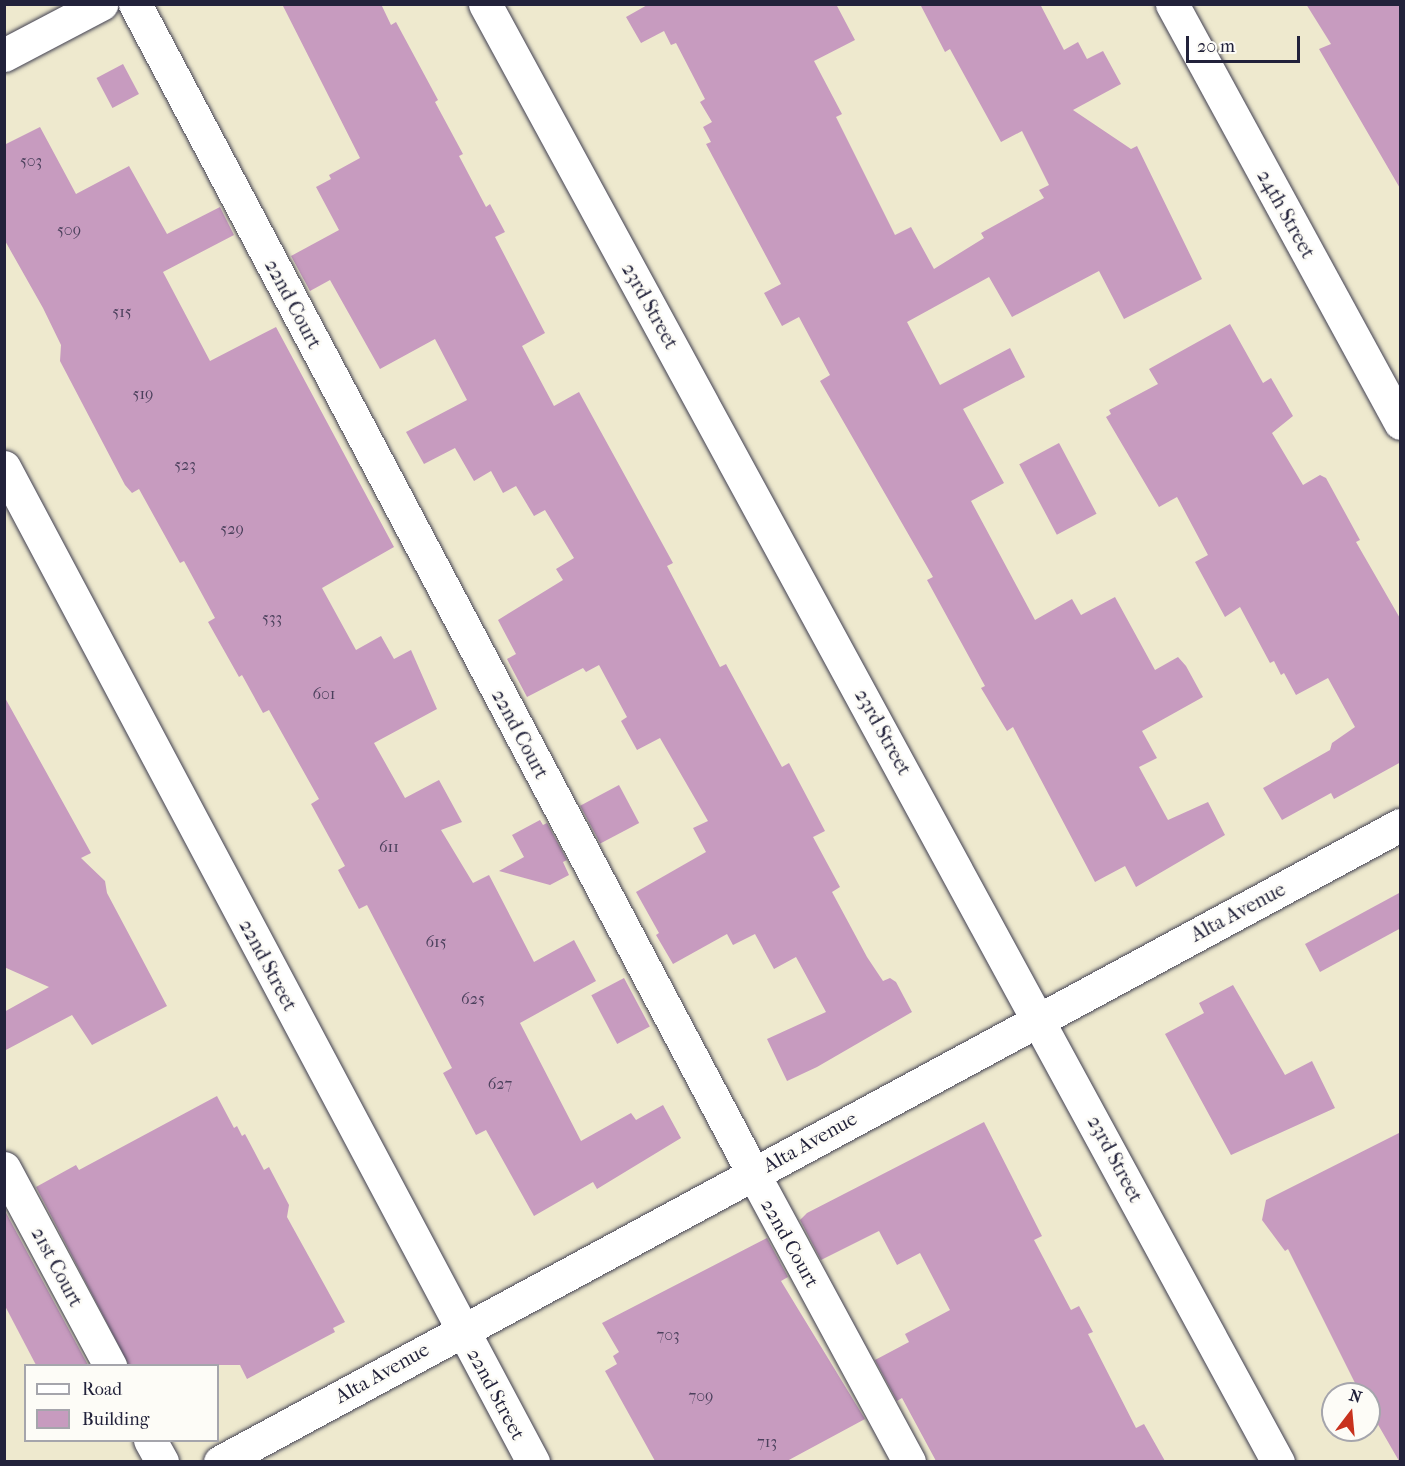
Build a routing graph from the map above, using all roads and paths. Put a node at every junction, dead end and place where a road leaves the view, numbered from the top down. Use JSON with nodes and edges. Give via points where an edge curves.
{"nodes":[{"id":1,"x":101,"y":4,"type":"edge"},
{"id":2,"x":135,"y":4,"type":"edge"},
{"id":3,"x":485,"y":4,"type":"edge"},
{"id":4,"x":1172,"y":4,"type":"edge"},
{"id":5,"x":4,"y":55,"type":"edge"},
{"id":6,"x":1401,"y":423,"type":"edge"},
{"id":7,"x":4,"y":467,"type":"edge"},
{"id":8,"x":1401,"y":825,"type":"edge"},
{"id":9,"x":1039,"y":1018,"type":"junction"},
{"id":10,"x":4,"y":1168,"type":"edge"},
{"id":11,"x":753,"y":1173,"type":"junction"},
{"id":12,"x":461,"y":1329,"type":"junction"},
{"id":13,"x":109,"y":1364,"type":"edge"},
{"id":14,"x":151,"y":1442,"type":"edge"},
{"id":15,"x":162,"y":1461,"type":"edge"},
{"id":16,"x":220,"y":1461,"type":"edge"},
{"id":17,"x":533,"y":1461,"type":"edge"},
{"id":18,"x":909,"y":1461,"type":"edge"},
{"id":19,"x":1278,"y":1461,"type":"edge"}],
"edges":[{"from":1,"to":5,"type":"street"},
{"from":2,"to":11,"type":"street","name":"22nd Court"},
{"from":3,"to":9,"type":"street","name":"23rd Street"},
{"from":4,"to":6,"type":"street","name":"24th Street"},
{"from":7,"to":12,"type":"street","name":"22nd Street"},
{"from":8,"to":9,"type":"street","name":"Alta Avenue"},
{"from":9,"to":11,"type":"street","name":"Alta Avenue"},
{"from":9,"to":19,"type":"street","name":"23rd Street"},
{"from":10,"to":13,"type":"street","name":"21st Court"},
{"from":11,"to":12,"type":"street","name":"Alta Avenue"},
{"from":11,"to":18,"type":"street","name":"22nd Court"},
{"from":12,"to":16,"type":"street","name":"Alta Avenue"},
{"from":12,"to":17,"type":"street","name":"22nd Street"},
{"from":14,"to":15,"type":"street"}]}
